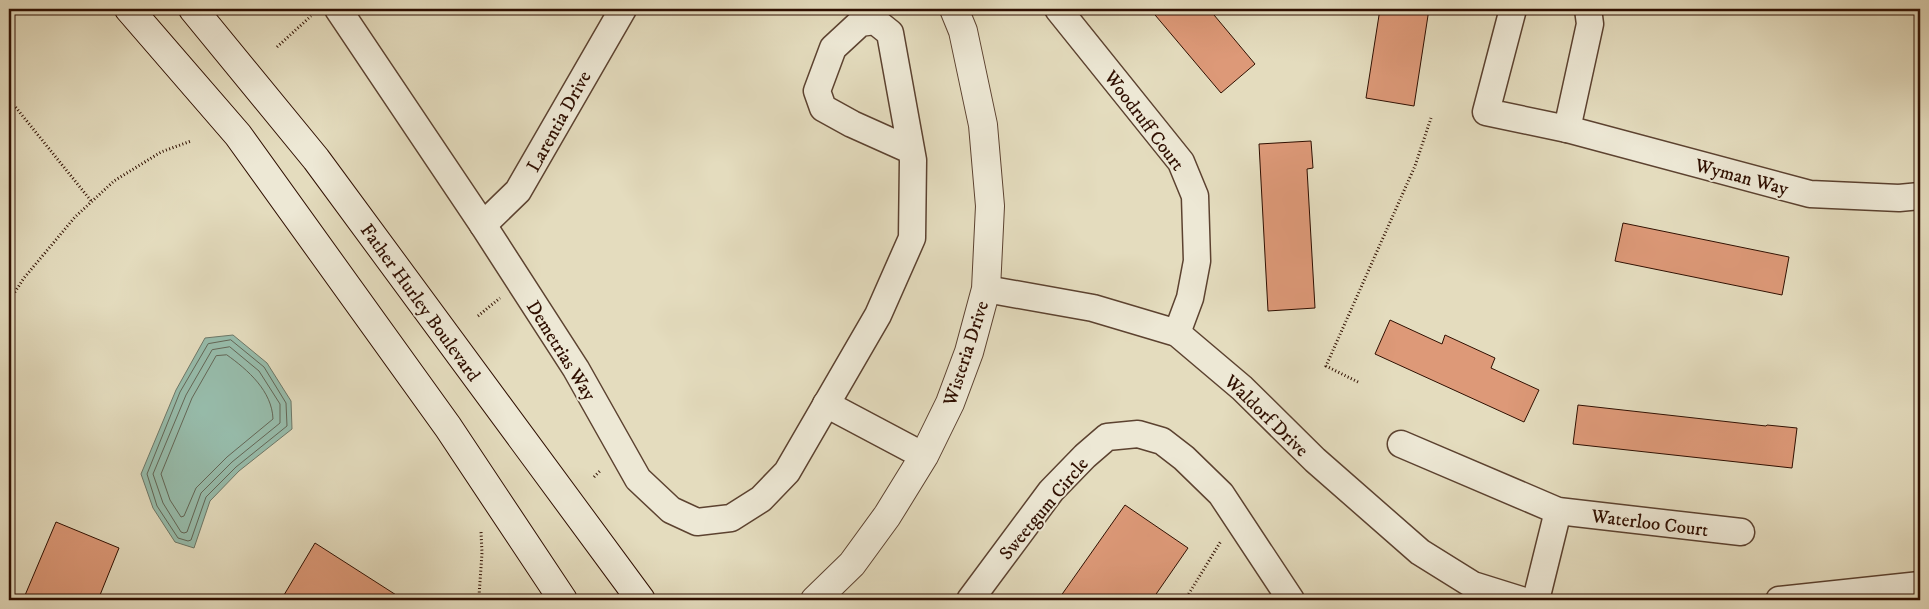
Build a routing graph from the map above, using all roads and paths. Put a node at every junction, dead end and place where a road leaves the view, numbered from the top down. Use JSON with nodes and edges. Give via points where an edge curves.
{"nodes":[{"id":1,"x":129,"y":9,"type":"edge"},
{"id":2,"x":193,"y":9,"type":"edge"},
{"id":3,"x":338,"y":9,"type":"edge"},
{"id":4,"x":623,"y":9,"type":"edge"},
{"id":5,"x":954,"y":9,"type":"edge"},
{"id":6,"x":1058,"y":9,"type":"edge"},
{"id":7,"x":1513,"y":9,"type":"edge"},
{"id":8,"x":1588,"y":9,"type":"edge"},
{"id":9,"x":312,"y":15,"type":"dead end"},
{"id":10,"x":277,"y":47,"type":"dead end"},
{"id":11,"x":9,"y":99,"type":"edge"},
{"id":12,"x":1431,"y":118,"type":"dead end"},
{"id":13,"x":1567,"y":129,"type":"junction"},
{"id":14,"x":191,"y":141,"type":"dead end"},
{"id":15,"x":910,"y":150,"type":"junction"},
{"id":16,"x":1920,"y":196,"type":"edge"},
{"id":17,"x":92,"y":202,"type":"junction"},
{"id":18,"x":483,"y":225,"type":"junction"},
{"id":19,"x":986,"y":289,"type":"junction"},
{"id":20,"x":9,"y":301,"type":"edge"},
{"id":21,"x":9,"y":307,"type":"edge"},
{"id":22,"x":1177,"y":333,"type":"junction"},
{"id":23,"x":1358,"y":382,"type":"dead end"},
{"id":24,"x":9,"y":385,"type":"edge"},
{"id":25,"x":826,"y":404,"type":"junction"},
{"id":26,"x":1401,"y":444,"type":"dead end"},
{"id":27,"x":924,"y":456,"type":"junction"},
{"id":28,"x":1558,"y":511,"type":"junction"},
{"id":29,"x":1235,"y":516,"type":"junction"},
{"id":30,"x":481,"y":532,"type":"dead end"},
{"id":31,"x":1741,"y":532,"type":"dead end"},
{"id":32,"x":1920,"y":585,"type":"edge"},
{"id":33,"x":479,"y":596,"type":"dead end"},
{"id":34,"x":563,"y":600,"type":"edge"},
{"id":35,"x":641,"y":600,"type":"edge"},
{"id":36,"x":815,"y":600,"type":"edge"},
{"id":37,"x":970,"y":600,"type":"edge"},
{"id":38,"x":1185,"y":600,"type":"edge"},
{"id":39,"x":1291,"y":600,"type":"edge"},
{"id":40,"x":1521,"y":600,"type":"edge"},
{"id":41,"x":1536,"y":600,"type":"edge"},
{"id":42,"x":1779,"y":600,"type":"edge"}],
"edges":[{"from":1,"to":34,"type":"main road","via":[[238,135],[448,427]]},
{"from":2,"to":35,"type":"main road","name":"Father Hurley Boulevard","via":[[316,159]]},
{"from":3,"to":18,"type":"street","name":"Demetrias Way"},
{"from":4,"to":18,"type":"street","name":"Larentia Drive","via":[[518,191]]},
{"from":5,"to":19,"type":"main road","name":"Wisteria Drive","via":[[963,31],[983,125],[990,206]]},
{"from":6,"to":22,"type":"street","name":"Woodruff Court","via":[[1181,162],[1195,196],[1197,261],[1190,298]]},
{"from":7,"to":13,"type":"street","name":"Wyman Way","via":[[1486,112]]},
{"from":8,"to":13,"type":"street","via":[[1590,24]]},
{"from":9,"to":10,"type":"path"},
{"from":11,"to":17,"type":"path"},
{"from":12,"to":23,"type":"path","via":[[1415,166],[1326,366]]},
{"from":13,"to":16,"type":"street","name":"Wyman Way","via":[[1810,194]]},
{"from":14,"to":17,"type":"path","via":[[161,152],[114,181]]},
{"from":15,"to":15,"type":"street","name":"Demetrias Way","via":[[823,108],[817,91],[832,48],[860,23],[875,20],[890,32]]},
{"from":15,"to":25,"type":"street","name":"Demetrias Way","via":[[913,160],[912,238],[878,315]]},
{"from":17,"to":20,"type":"path","via":[[24,278]]},
{"from":18,"to":25,"type":"street","name":"Demetrias Way","via":[[576,369],[638,479],[671,510],[697,522],[731,518],[761,500],[787,472]]},
{"from":19,"to":22,"type":"street","name":"Waldorf Drive","via":[[1092,308]]},
{"from":19,"to":27,"type":"main road","name":"Wisteria Drive","via":[[969,352],[950,403]]},
{"from":21,"to":24,"type":"path"},
{"from":22,"to":40,"type":"street","name":"Waldorf Drive","via":[[1242,388],[1314,460],[1420,552],[1473,585]]},
{"from":25,"to":27,"type":"street"},
{"from":26,"to":28,"type":"street","name":"Waterloo Court"},
{"from":27,"to":36,"type":"main road","name":"Wisteria Drive","via":[[852,564]]},
{"from":28,"to":31,"type":"street","name":"Waterloo Court"},
{"from":28,"to":41,"type":"street"},
{"from":29,"to":37,"type":"street","name":"Sweetgum Circle","via":[[1221,494],[1184,458],[1162,442],[1138,434],[1108,437],[1084,456],[1051,491]]},
{"from":29,"to":38,"type":"path"},
{"from":29,"to":39,"type":"street","name":"Sweetgum Circle"},
{"from":30,"to":33,"type":"path"},
{"from":32,"to":42,"type":"street"}]}
